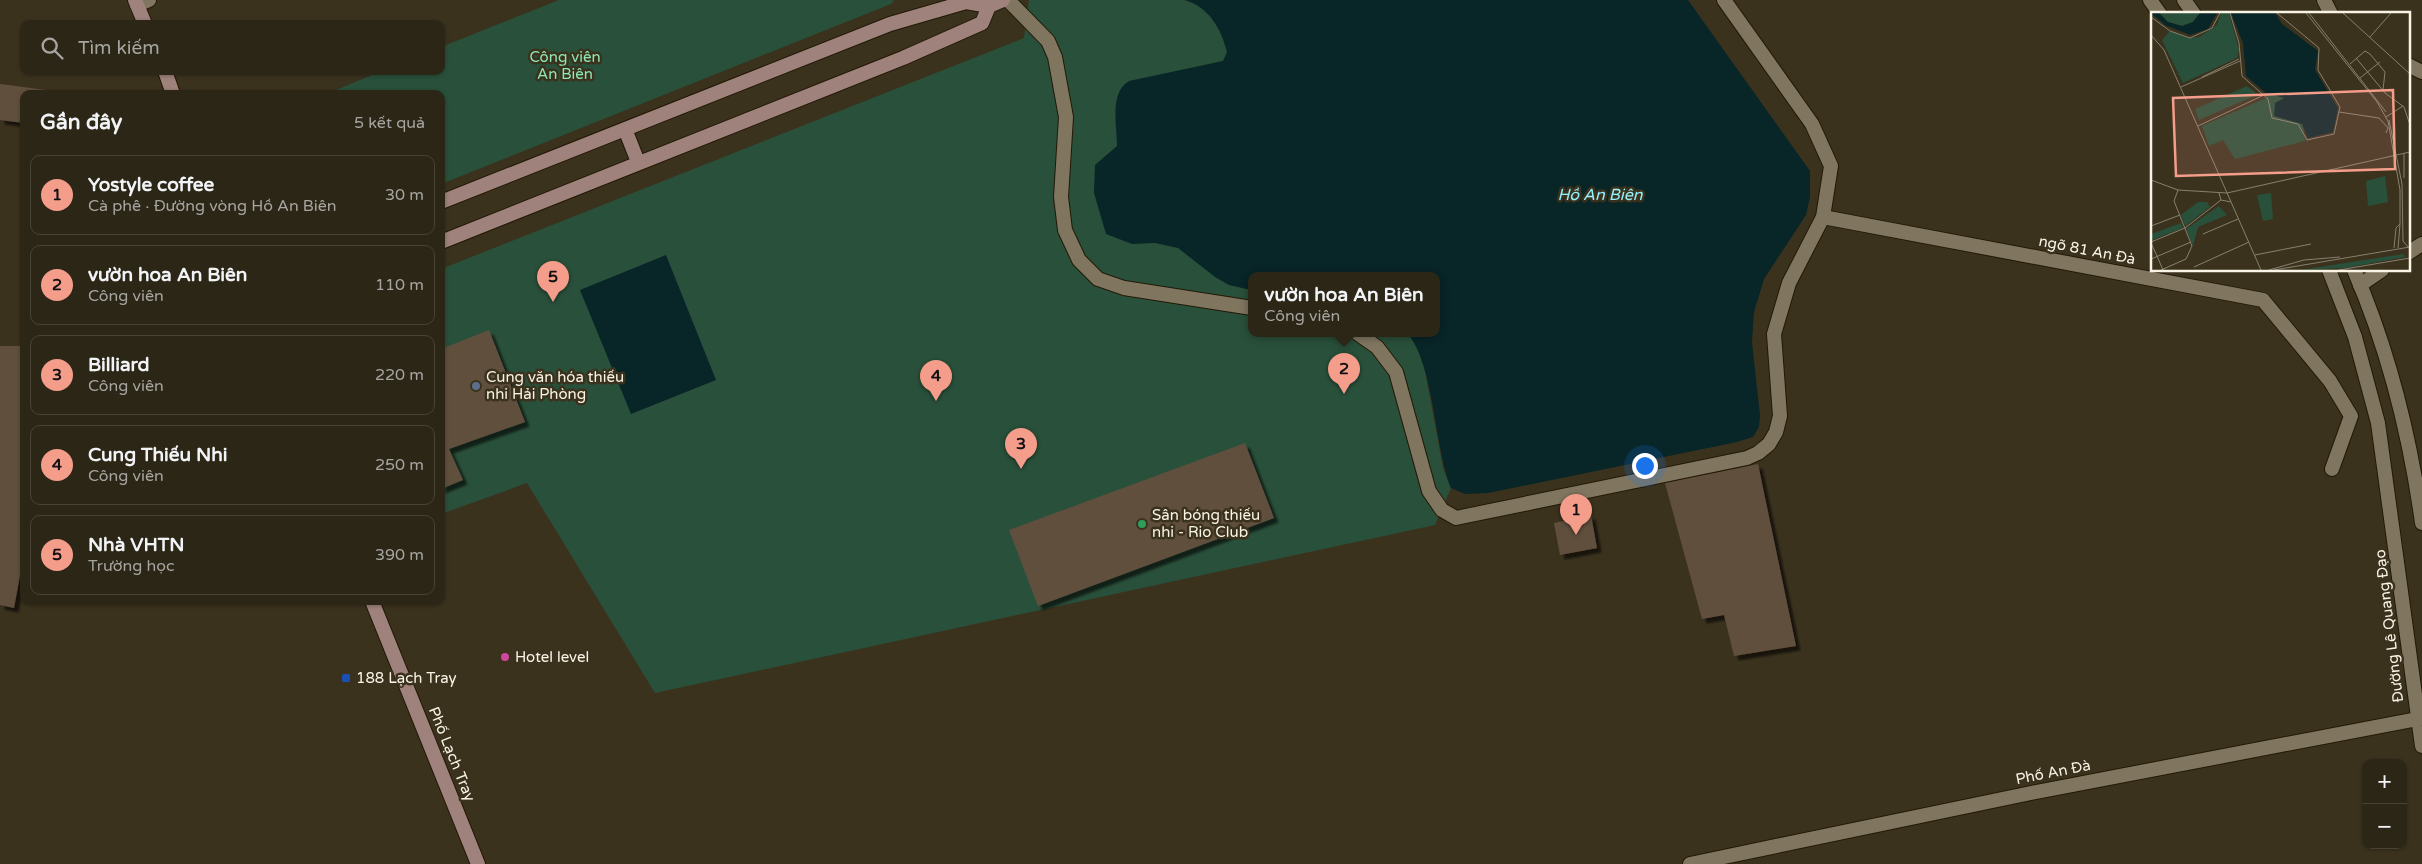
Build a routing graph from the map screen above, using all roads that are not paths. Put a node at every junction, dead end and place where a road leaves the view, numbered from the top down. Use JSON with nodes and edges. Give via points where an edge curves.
{"nodes":[{"id":1,"x":1003,"y":0,"type":"edge"},
{"id":2,"x":1008,"y":0,"type":"edge"},
{"id":3,"x":1724,"y":0,"type":"edge"},
{"id":4,"x":2150,"y":0,"type":"edge"},
{"id":5,"x":2184,"y":0,"type":"edge"},
{"id":6,"x":2324,"y":0,"type":"edge"},
{"id":7,"x":140,"y":2,"type":"edge"},
{"id":8,"x":989,"y":6,"type":"junction"},
{"id":9,"x":2159,"y":12,"type":"edge"},
{"id":10,"x":2193,"y":12,"type":"edge"},
{"id":11,"x":2330,"y":12,"type":"edge"},
{"id":12,"x":144,"y":20,"type":"edge"},
{"id":13,"x":2410,"y":66,"type":"edge"},
{"id":14,"x":2422,"y":72,"type":"edge"},
{"id":15,"x":166,"y":75,"type":"edge"},
{"id":16,"x":172,"y":90,"type":"edge"},
{"id":17,"x":625,"y":129,"type":"junction"},
{"id":18,"x":638,"y":162,"type":"junction"},
{"id":19,"x":445,"y":200,"type":"edge"},
{"id":20,"x":1823,"y":217,"type":"junction"},
{"id":21,"x":445,"y":240,"type":"edge"},
{"id":22,"x":2422,"y":244,"type":"edge"},
{"id":23,"x":2410,"y":252,"type":"edge"},
{"id":24,"x":2329,"y":271,"type":"edge"},
{"id":25,"x":2354,"y":271,"type":"edge"},
{"id":26,"x":2381,"y":271,"type":"edge"},
{"id":27,"x":2360,"y":285,"type":"junction"},
{"id":28,"x":2339,"y":293,"type":"junction"},
{"id":29,"x":1248,"y":307,"type":"edge"},
{"id":30,"x":1363,"y":337,"type":"edge"},
{"id":31,"x":2332,"y":469,"type":"dead end"},
{"id":32,"x":2422,"y":523,"type":"edge"},
{"id":33,"x":374,"y":605,"type":"edge"},
{"id":34,"x":2419,"y":719,"type":"edge"},
{"id":35,"x":2422,"y":746,"type":"edge"},
{"id":36,"x":478,"y":864,"type":"edge"},
{"id":37,"x":1690,"y":864,"type":"edge"}],
"edges":[{"from":1,"to":8,"type":"main road"},
{"from":2,"to":29,"type":"street","via":[[1048,41],[1054,57],[1066,117],[1061,197],[1064,230],[1079,260],[1098,279],[1124,288]]},
{"from":3,"to":20,"type":"street","via":[[1812,124],[1830,166]]},
{"from":4,"to":9,"type":"street"},
{"from":5,"to":10,"type":"street"},
{"from":6,"to":11,"type":"street"},
{"from":7,"to":12,"type":"main road"},
{"from":8,"to":17,"type":"main road","via":[[966,2],[890,24]]},
{"from":8,"to":18,"type":"main road","via":[[982,23],[903,58]]},
{"from":13,"to":14,"type":"street"},
{"from":15,"to":16,"type":"main road"},
{"from":17,"to":18,"type":"main road"},
{"from":17,"to":19,"type":"main road"},
{"from":18,"to":21,"type":"main road"},
{"from":20,"to":30,"type":"street","via":[[1789,283],[1774,334],[1780,416],[1776,432],[1764,449],[1746,458],[1456,518],[1442,510],[1428,491],[1396,372],[1377,347]]},
{"from":20,"to":31,"type":"street","name":"ngõ 81 An Đà","via":[[2263,300],[2330,381],[2351,416]]},
{"from":22,"to":23,"type":"street"},
{"from":24,"to":28,"type":"street","name":"Đường Lê Quang Đạo"},
{"from":25,"to":27,"type":"street"},
{"from":26,"to":27,"type":"street"},
{"from":27,"to":28,"type":"street"},
{"from":27,"to":32,"type":"street","via":[[2404,415]]},
{"from":28,"to":34,"type":"street","name":"Đường Lê Quang Đạo","via":[[2355,337],[2378,422]]},
{"from":33,"to":36,"type":"main road","name":"Phố Lạch Tray"},
{"from":34,"to":35,"type":"street","name":"Đường Lê Quang Đạo"},
{"from":34,"to":37,"type":"street","name":"Phố An Đà","via":[[2032,793]]}]}
